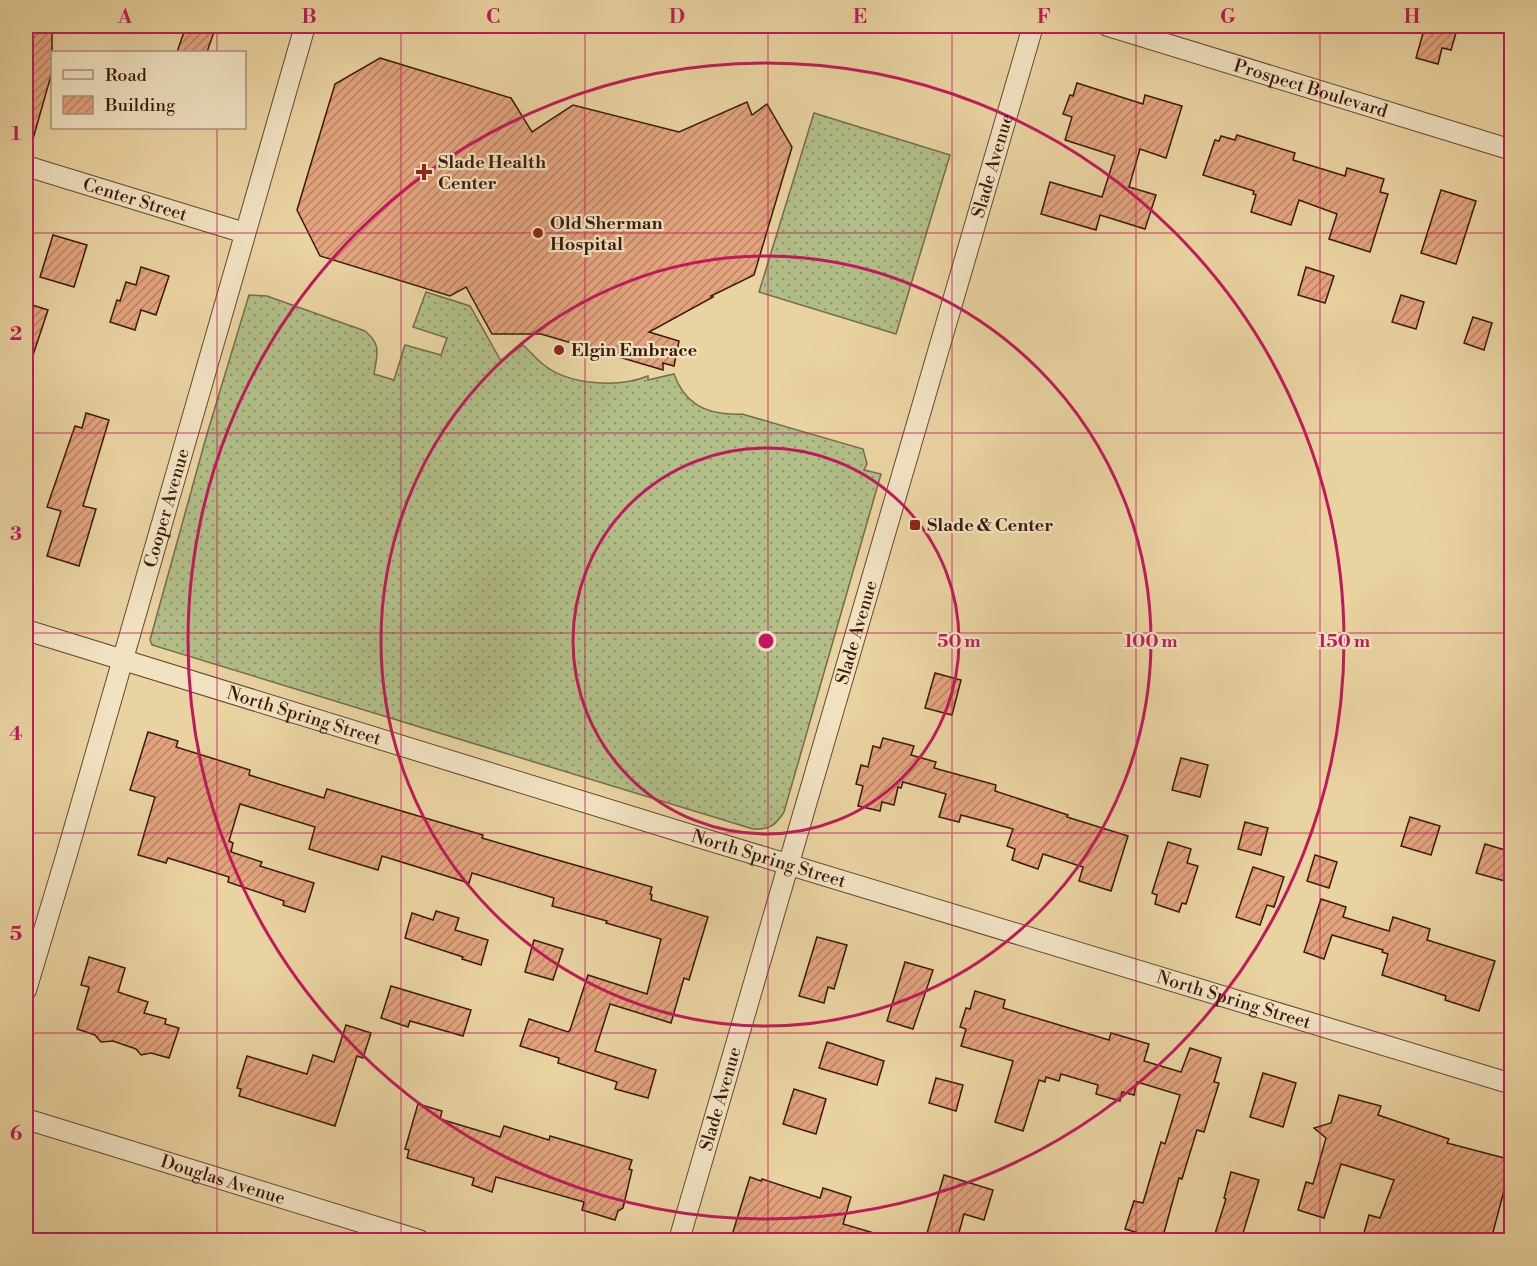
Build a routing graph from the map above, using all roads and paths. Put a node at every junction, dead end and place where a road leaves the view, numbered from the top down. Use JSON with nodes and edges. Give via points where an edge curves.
{"nodes":[{"id":1,"x":305,"y":26,"type":"edge"},
{"id":2,"x":1033,"y":26,"type":"edge"},
{"id":3,"x":1108,"y":26,"type":"edge"},
{"id":4,"x":1512,"y":150,"type":"edge"},
{"id":5,"x":26,"y":166,"type":"edge"},
{"id":6,"x":245,"y":233,"type":"junction"},
{"id":7,"x":26,"y":630,"type":"edge"},
{"id":8,"x":122,"y":660,"type":"junction"},
{"id":9,"x":788,"y":865,"type":"junction"},
{"id":10,"x":26,"y":990,"type":"edge"},
{"id":11,"x":1512,"y":1084,"type":"edge"},
{"id":12,"x":26,"y":1119,"type":"edge"},
{"id":13,"x":419,"y":1240,"type":"edge"},
{"id":14,"x":679,"y":1240,"type":"edge"}],
"edges":[{"from":1,"to":6,"type":"street","name":"Cooper Avenue"},
{"from":2,"to":9,"type":"street","name":"Slade Avenue"},
{"from":3,"to":4,"type":"street","name":"Prospect Boulevard"},
{"from":5,"to":6,"type":"street","name":"Center Street"},
{"from":6,"to":8,"type":"street","name":"Cooper Avenue"},
{"from":7,"to":8,"type":"street","name":"North Spring Street"},
{"from":8,"to":9,"type":"street","name":"North Spring Street"},
{"from":8,"to":10,"type":"street","name":"Cooper Avenue"},
{"from":9,"to":11,"type":"street","name":"North Spring Street"},
{"from":9,"to":14,"type":"street","name":"Slade Avenue"},
{"from":12,"to":13,"type":"street","name":"Douglas Avenue"}]}
